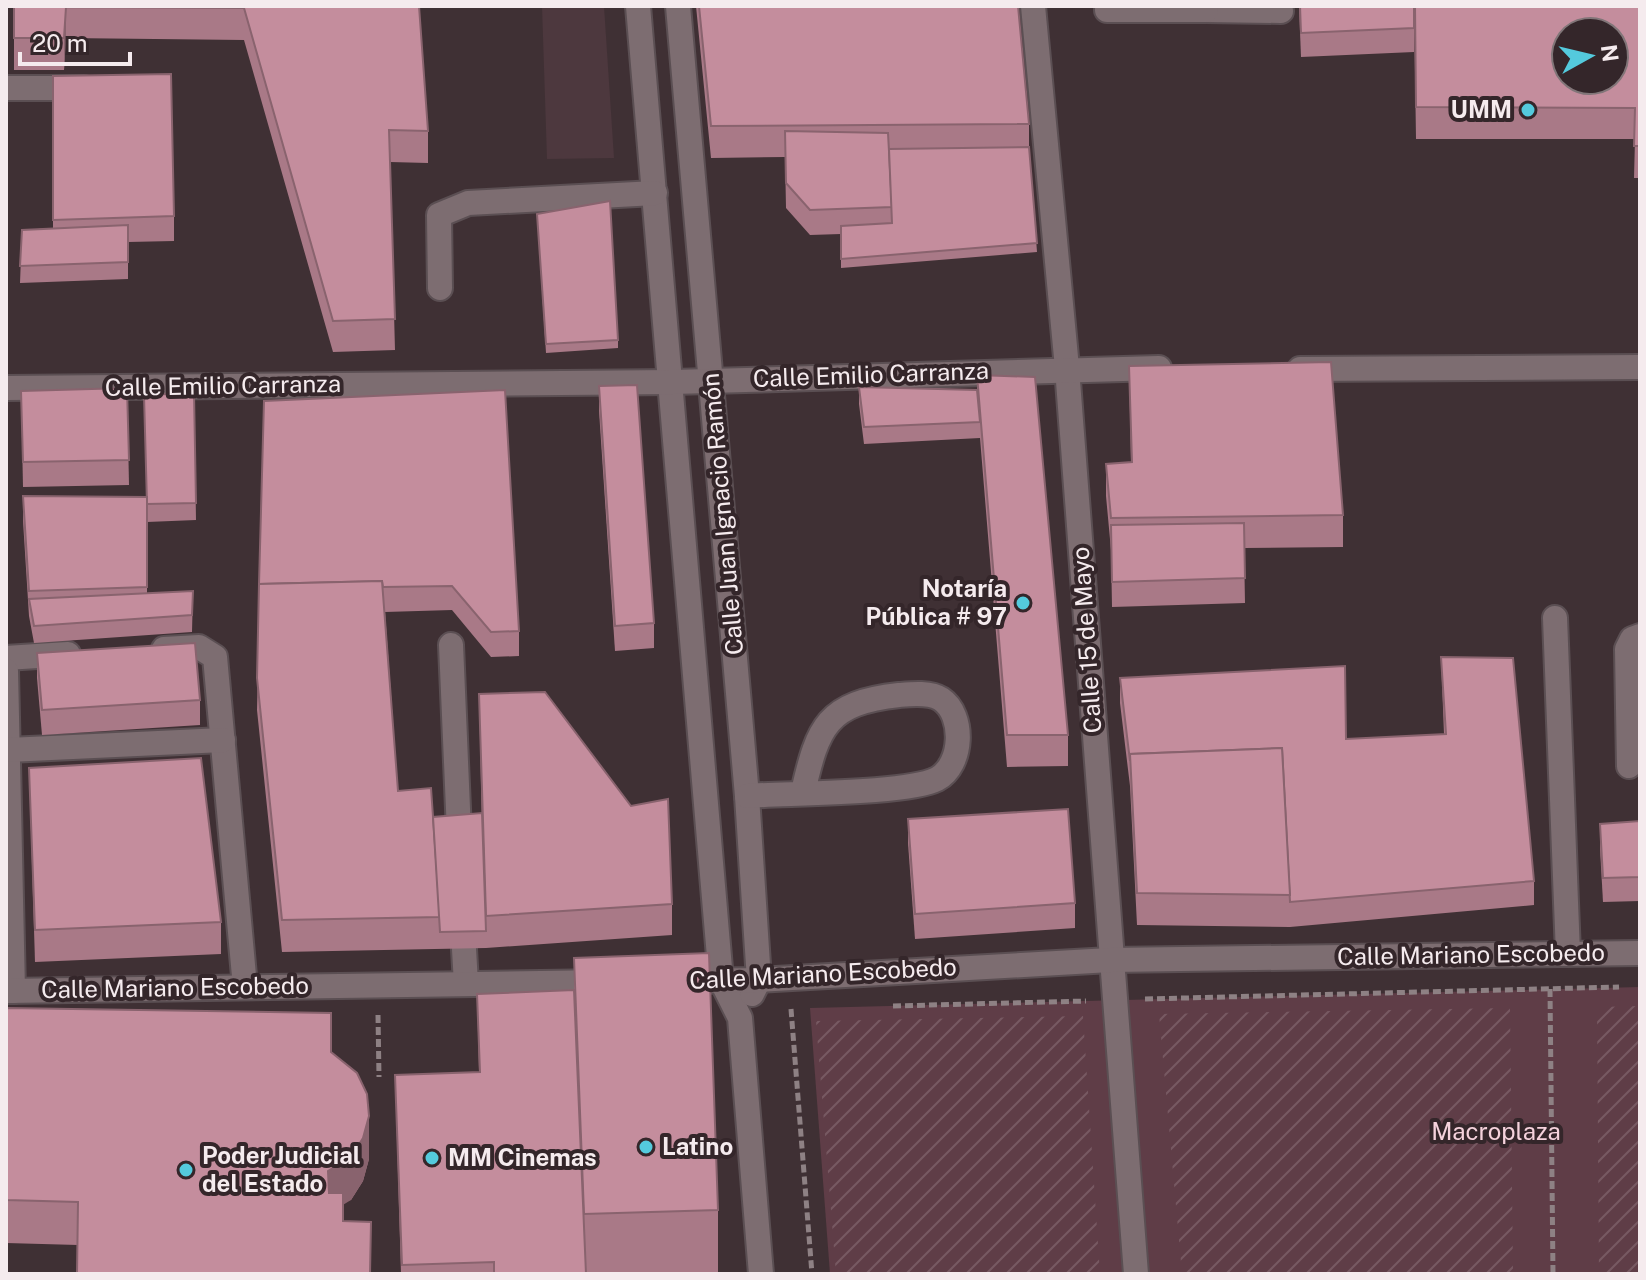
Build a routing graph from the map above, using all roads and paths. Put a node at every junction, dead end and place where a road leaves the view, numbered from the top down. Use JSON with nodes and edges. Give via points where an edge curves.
{"nodes":[{"id":1,"x":638,"y":6,"type":"edge"},
{"id":2,"x":678,"y":6,"type":"edge"},
{"id":3,"x":1033,"y":6,"type":"edge"},
{"id":4,"x":1206,"y":8,"type":"edge"},
{"id":5,"x":1107,"y":10,"type":"dead end"},
{"id":6,"x":1281,"y":11,"type":"dead end"},
{"id":7,"x":6,"y":88,"type":"edge"},
{"id":8,"x":112,"y":88,"type":"edge"},
{"id":9,"x":655,"y":193,"type":"junction"},
{"id":10,"x":440,"y":288,"type":"dead end"},
{"id":11,"x":1640,"y":367,"type":"edge"},
{"id":12,"x":1067,"y":368,"type":"junction"},
{"id":13,"x":1190,"y":369,"type":"edge"},
{"id":14,"x":1282,"y":369,"type":"edge"},
{"id":15,"x":712,"y":380,"type":"junction"},
{"id":16,"x":673,"y":382,"type":"junction"},
{"id":17,"x":6,"y":388,"type":"edge"},
{"id":18,"x":1555,"y":618,"type":"dead end"},
{"id":19,"x":1640,"y":636,"type":"edge"},
{"id":20,"x":451,"y":645,"type":"dead end"},
{"id":21,"x":140,"y":650,"type":"edge"},
{"id":22,"x":96,"y":653,"type":"edge"},
{"id":23,"x":6,"y":658,"type":"edge"},
{"id":24,"x":6,"y":671,"type":"edge"},
{"id":25,"x":223,"y":740,"type":"junction"},
{"id":26,"x":8,"y":750,"type":"junction"},
{"id":27,"x":1629,"y":766,"type":"dead end"},
{"id":28,"x":803,"y":792,"type":"junction"},
{"id":29,"x":747,"y":796,"type":"junction"},
{"id":30,"x":459,"y":832,"type":"edge"},
{"id":31,"x":464,"y":949,"type":"edge"},
{"id":32,"x":1640,"y":953,"type":"edge"},
{"id":33,"x":1568,"y":954,"type":"junction"},
{"id":34,"x":1110,"y":960,"type":"junction"},
{"id":35,"x":721,"y":980,"type":"junction"},
{"id":36,"x":759,"y":980,"type":"junction"},
{"id":37,"x":657,"y":981,"type":"edge"},
{"id":38,"x":625,"y":982,"type":"edge"},
{"id":39,"x":466,"y":984,"type":"junction"},
{"id":40,"x":245,"y":987,"type":"junction"},
{"id":41,"x":1625,"y":987,"type":"dead end"},
{"id":42,"x":1550,"y":989,"type":"junction"},
{"id":43,"x":9,"y":991,"type":"edge"},
{"id":44,"x":1142,"y":1000,"type":"dead end"},
{"id":45,"x":1093,"y":1001,"type":"dead end"},
{"id":46,"x":880,"y":1007,"type":"dead end"},
{"id":47,"x":804,"y":1009,"type":"dead end"},
{"id":48,"x":378,"y":1015,"type":"dead end"},
{"id":49,"x":740,"y":1018,"type":"junction"},
{"id":50,"x":379,"y":1077,"type":"dead end"},
{"id":51,"x":761,"y":1274,"type":"edge"},
{"id":52,"x":812,"y":1274,"type":"edge"},
{"id":53,"x":1136,"y":1274,"type":"edge"},
{"id":54,"x":1553,"y":1274,"type":"edge"}],
"edges":[{"from":1,"to":9,"type":"street","name":"Calle Juan Ignacio Ramón"},
{"from":2,"to":15,"type":"street","name":"Calle Juan Ignacio Ramón"},
{"from":3,"to":12,"type":"street","name":"Calle 15 de Mayo"},
{"from":4,"to":5,"type":"street"},
{"from":4,"to":6,"type":"street"},
{"from":7,"to":8,"type":"street"},
{"from":9,"to":10,"type":"street","via":[[468,203],[439,215]]},
{"from":9,"to":16,"type":"street","name":"Calle Juan Ignacio Ramón"},
{"from":11,"to":14,"type":"street"},
{"from":12,"to":13,"type":"street","name":"Calle Emilio Carranza"},
{"from":12,"to":15,"type":"street","name":"Calle Emilio Carranza"},
{"from":12,"to":34,"type":"street","name":"Calle 15 de Mayo"},
{"from":15,"to":16,"type":"street","name":"Calle Emilio Carranza"},
{"from":15,"to":29,"type":"street","name":"Calle Juan Ignacio Ramón"},
{"from":16,"to":17,"type":"street","name":"Calle Emilio Carranza"},
{"from":16,"to":35,"type":"street","name":"Calle Juan Ignacio Ramón"},
{"from":18,"to":33,"type":"street"},
{"from":19,"to":27,"type":"street","via":[[1627,649]]},
{"from":20,"to":30,"type":"street"},
{"from":21,"to":25,"type":"street","via":[[210,651],[217,665]]},
{"from":22,"to":23,"type":"street"},
{"from":24,"to":26,"type":"street"},
{"from":25,"to":26,"type":"street"},
{"from":25,"to":40,"type":"street"},
{"from":26,"to":43,"type":"street"},
{"from":28,"to":28,"type":"street","via":[[911,785],[939,778],[957,746],[952,709],[939,697],[915,694],[845,706],[820,735]]},
{"from":28,"to":29,"type":"street"},
{"from":29,"to":36,"type":"street","name":"Calle Juan Ignacio Ramón"},
{"from":31,"to":39,"type":"street"},
{"from":32,"to":33,"type":"street","name":"Calle Mariano Escobedo"},
{"from":33,"to":34,"type":"street","name":"Calle Mariano Escobedo"},
{"from":34,"to":36,"type":"street","name":"Calle Mariano Escobedo"},
{"from":34,"to":53,"type":"street","name":"Calle 15 de Mayo"},
{"from":35,"to":36,"type":"street","name":"Calle Mariano Escobedo"},
{"from":35,"to":37,"type":"street","name":"Calle Mariano Escobedo"},
{"from":35,"to":49,"type":"street","name":"Calle Juan Ignacio Ramón"},
{"from":36,"to":49,"type":"street"},
{"from":38,"to":39,"type":"street","name":"Calle Mariano Escobedo"},
{"from":39,"to":40,"type":"street","name":"Calle Mariano Escobedo"},
{"from":40,"to":43,"type":"street","name":"Calle Mariano Escobedo"},
{"from":41,"to":42,"type":"path"},
{"from":42,"to":44,"type":"path"},
{"from":42,"to":54,"type":"path"},
{"from":45,"to":46,"type":"path"},
{"from":47,"to":52,"type":"path","via":[[789,1009]]},
{"from":48,"to":50,"type":"path"},
{"from":49,"to":51,"type":"street","name":"Calle Juan Ignacio Ramón"}]}
